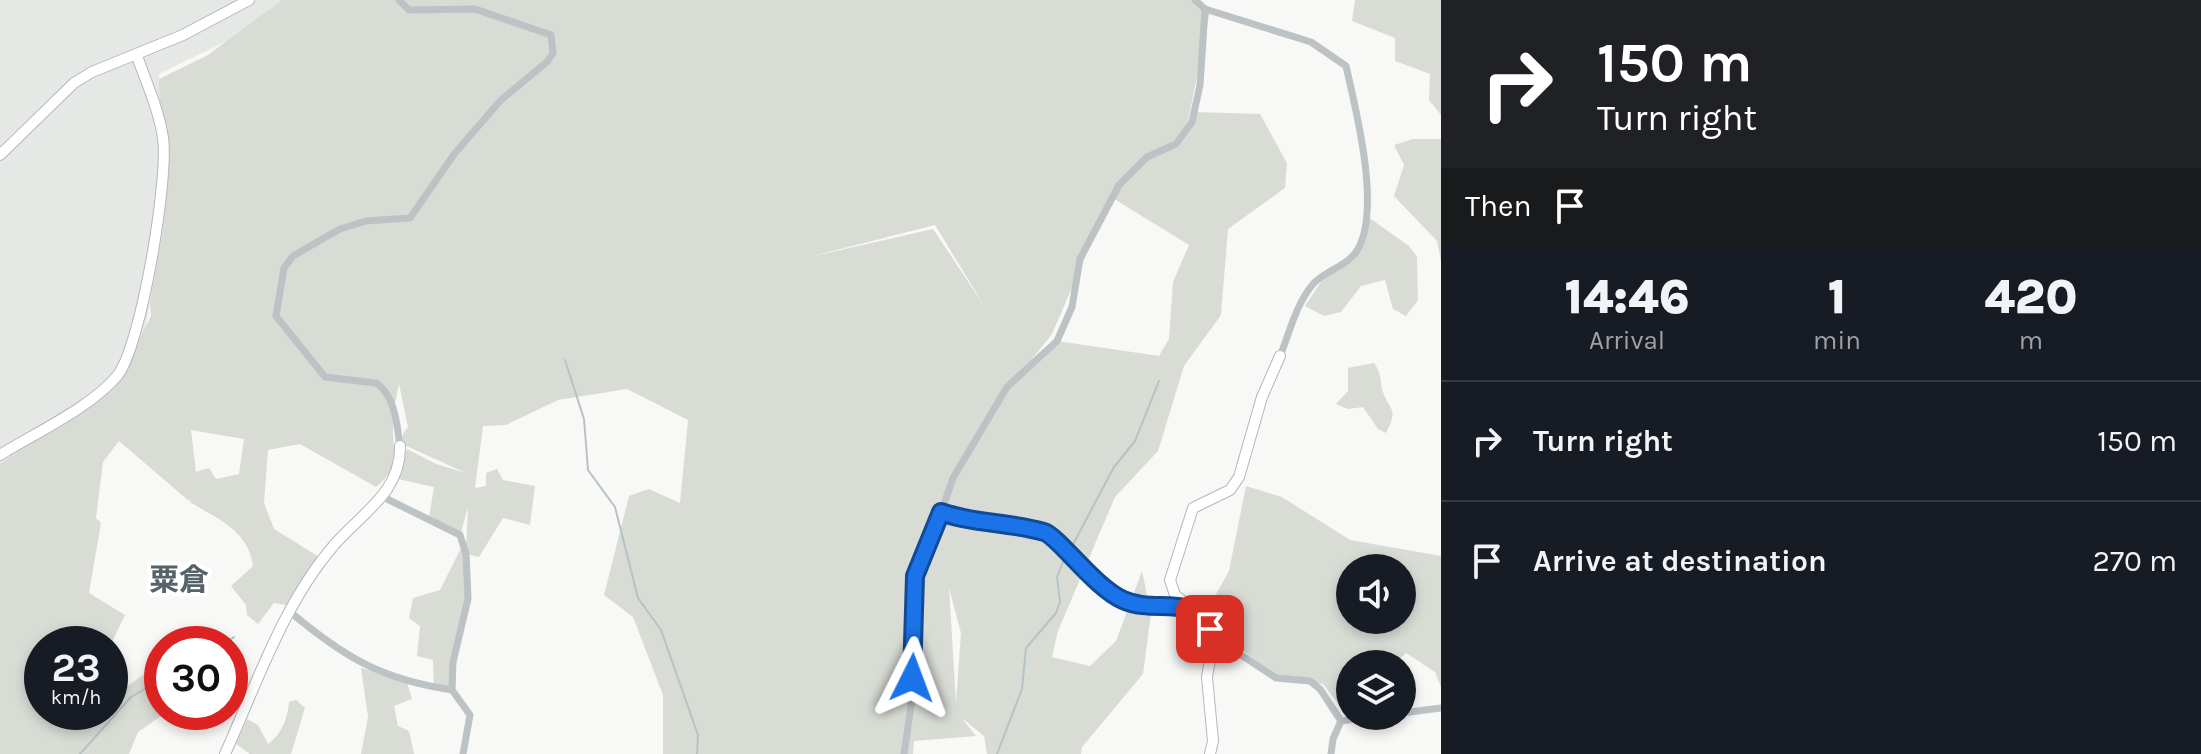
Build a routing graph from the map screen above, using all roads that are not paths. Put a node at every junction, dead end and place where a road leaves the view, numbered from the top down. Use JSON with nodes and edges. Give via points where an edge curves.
{"nodes":[{"id":1,"x":249,"y":0,"type":"edge"},
{"id":2,"x":399,"y":0,"type":"edge"},
{"id":3,"x":1195,"y":0,"type":"edge"},
{"id":4,"x":1205,"y":9,"type":"junction"},
{"id":5,"x":137,"y":56,"type":"junction"},
{"id":6,"x":0,"y":155,"type":"edge"},
{"id":7,"x":1280,"y":356,"type":"joint"},
{"id":8,"x":400,"y":446,"type":"joint"},
{"id":9,"x":0,"y":455,"type":"edge"},
{"id":10,"x":383,"y":497,"type":"junction"},
{"id":11,"x":941,"y":512,"type":"junction"},
{"id":12,"x":1189,"y":606,"type":"junction"},
{"id":13,"x":289,"y":611,"type":"junction"},
{"id":14,"x":1214,"y":637,"type":"junction"},
{"id":15,"x":452,"y":690,"type":"junction"},
{"id":16,"x":1441,"y":708,"type":"edge"},
{"id":17,"x":1416,"y":711,"type":"edge"},
{"id":18,"x":1336,"y":713,"type":"edge"},
{"id":19,"x":1337,"y":730,"type":"edge"},
{"id":20,"x":225,"y":754,"type":"edge"},
{"id":21,"x":463,"y":754,"type":"edge"},
{"id":22,"x":904,"y":754,"type":"edge"},
{"id":23,"x":1210,"y":754,"type":"edge"},
{"id":24,"x":1331,"y":754,"type":"edge"}],
"edges":[{"from":1,"to":5,"type":"street"},
{"from":2,"to":8,"type":"street","via":[[409,10],[475,9],[519,22],[551,35],[553,53],[473,132],[410,218],[340,229],[293,256],[284,268],[275,307],[280,322],[325,377],[383,388]]},
{"from":3,"to":4,"type":"street"},
{"from":4,"to":7,"type":"street","via":[[1311,42],[1346,66],[1360,120],[1365,154],[1362,237],[1352,257],[1308,290]]},
{"from":4,"to":11,"type":"street","via":[[1192,122],[1176,144],[1147,157],[1119,185],[1080,259],[1072,307],[1057,341],[1007,387],[953,478]]},
{"from":5,"to":6,"type":"street","via":[[74,83]]},
{"from":5,"to":9,"type":"street","via":[[163,136],[165,164],[127,361],[98,394]]},
{"from":7,"to":12,"type":"street","via":[[1239,477],[1230,490],[1193,508],[1186,524],[1170,580],[1175,595]]},
{"from":8,"to":10,"type":"street","via":[[394,478]]},
{"from":10,"to":13,"type":"street","via":[[335,543]]},
{"from":10,"to":15,"type":"street","via":[[460,535],[468,599]]},
{"from":11,"to":12,"type":"street","via":[[1047,532],[1092,581],[1122,600]]},
{"from":11,"to":22,"type":"street","via":[[915,576],[911,706]]},
{"from":12,"to":14,"type":"street"},
{"from":13,"to":15,"type":"street","via":[[362,665]]},
{"from":13,"to":20,"type":"street"},
{"from":14,"to":18,"type":"street","via":[[1276,678],[1310,681]]},
{"from":14,"to":23,"type":"street","via":[[1207,677]]},
{"from":15,"to":21,"type":"street","via":[[470,715]]},
{"from":16,"to":17,"type":"street"},
{"from":19,"to":24,"type":"street"}]}
